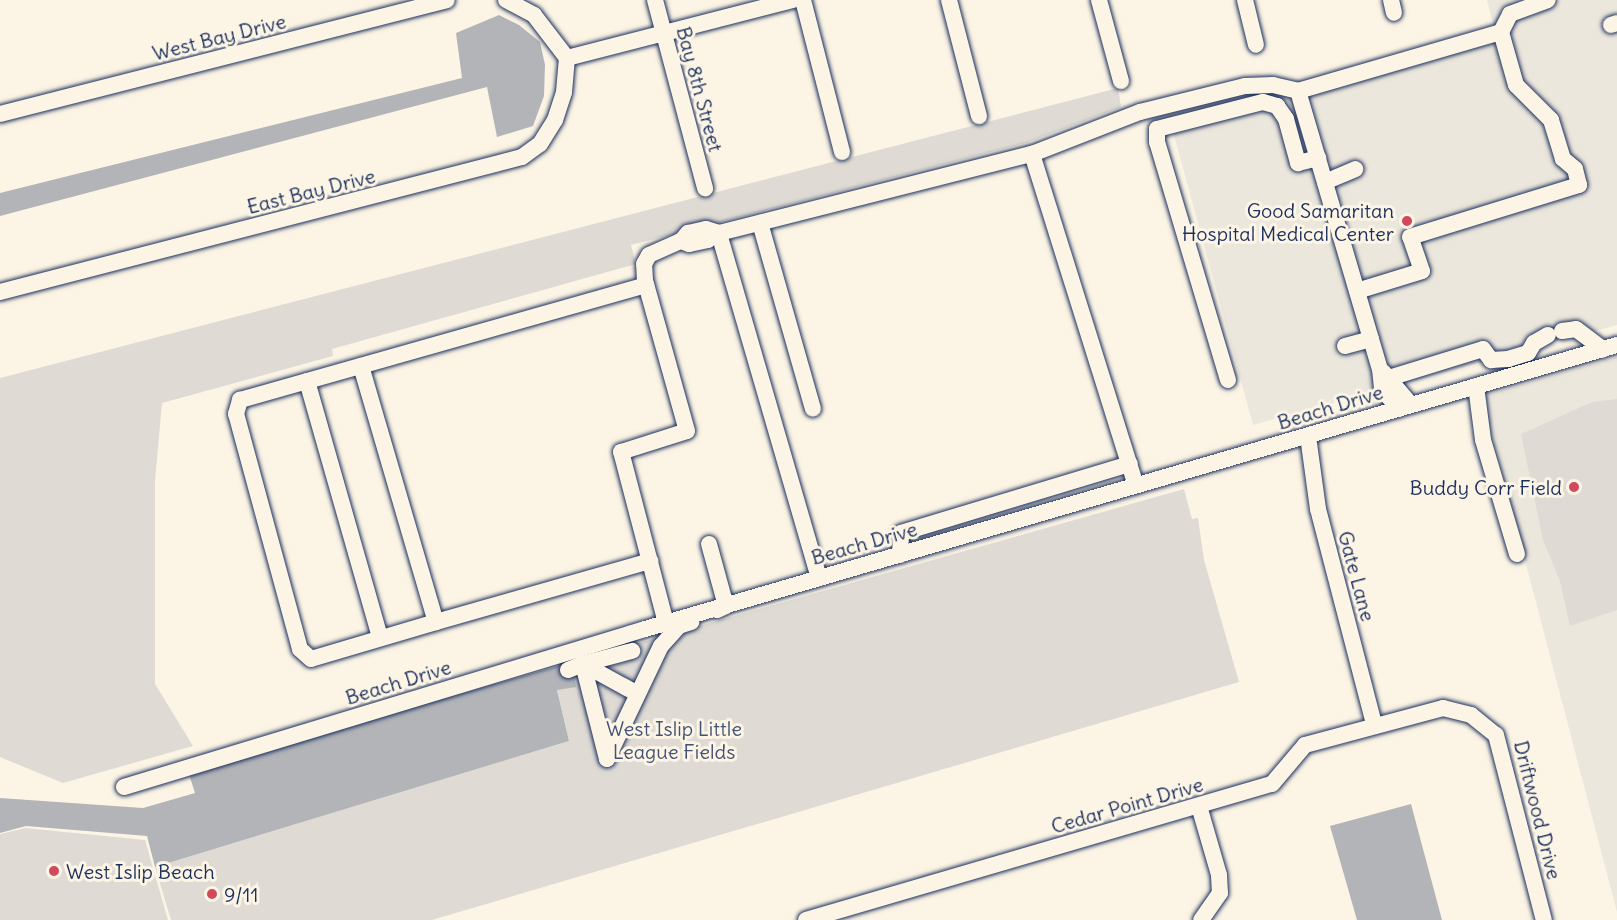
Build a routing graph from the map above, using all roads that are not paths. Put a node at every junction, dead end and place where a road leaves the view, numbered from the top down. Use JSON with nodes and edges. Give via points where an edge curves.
{"nodes":[{"id":1,"x":447,"y":0,"type":"edge"},
{"id":2,"x":506,"y":0,"type":"edge"},
{"id":3,"x":655,"y":0,"type":"edge"},
{"id":4,"x":793,"y":0,"type":"edge"},
{"id":5,"x":804,"y":0,"type":"edge"},
{"id":6,"x":949,"y":0,"type":"edge"},
{"id":7,"x":1099,"y":0,"type":"edge"},
{"id":8,"x":1245,"y":0,"type":"edge"},
{"id":9,"x":1548,"y":0,"type":"edge"},
{"id":10,"x":1501,"y":32,"type":"junction"},
{"id":11,"x":663,"y":33,"type":"junction"},
{"id":12,"x":1256,"y":45,"type":"dead end"},
{"id":13,"x":567,"y":58,"type":"junction"},
{"id":14,"x":1121,"y":81,"type":"dead end"},
{"id":15,"x":1299,"y":91,"type":"junction"},
{"id":16,"x":0,"y":114,"type":"edge"},
{"id":17,"x":979,"y":116,"type":"dead end"},
{"id":18,"x":842,"y":152,"type":"dead end"},
{"id":19,"x":1032,"y":154,"type":"junction"},
{"id":20,"x":1353,"y":165,"type":"dead end"},
{"id":21,"x":1321,"y":170,"type":"junction"},
{"id":22,"x":705,"y":188,"type":"dead end"},
{"id":23,"x":760,"y":223,"type":"junction"},
{"id":24,"x":715,"y":233,"type":"junction"},
{"id":25,"x":646,"y":285,"type":"junction"},
{"id":26,"x":1357,"y":291,"type":"junction"},
{"id":27,"x":0,"y":292,"type":"edge"},
{"id":28,"x":1371,"y":339,"type":"junction"},
{"id":29,"x":1345,"y":346,"type":"dead end"},
{"id":30,"x":1610,"y":347,"type":"edge"},
{"id":31,"x":361,"y":366,"type":"junction"},
{"id":32,"x":1385,"y":374,"type":"junction"},
{"id":33,"x":1228,"y":380,"type":"dead end"},
{"id":34,"x":307,"y":381,"type":"junction"},
{"id":35,"x":1476,"y":386,"type":"junction"},
{"id":36,"x":1405,"y":407,"type":"junction"},
{"id":37,"x":813,"y":409,"type":"dead end"},
{"id":38,"x":1308,"y":436,"type":"junction"},
{"id":39,"x":1130,"y":464,"type":"junction"},
{"id":40,"x":1136,"y":485,"type":"junction"},
{"id":41,"x":709,"y":544,"type":"dead end"},
{"id":42,"x":1517,"y":554,"type":"dead end"},
{"id":43,"x":900,"y":555,"type":"junction"},
{"id":44,"x":650,"y":561,"type":"junction"},
{"id":45,"x":819,"y":578,"type":"junction"},
{"id":46,"x":726,"y":606,"type":"junction"},
{"id":47,"x":436,"y":622,"type":"junction"},
{"id":48,"x":668,"y":630,"type":"junction"},
{"id":49,"x":380,"y":638,"type":"junction"},
{"id":50,"x":632,"y":651,"type":"dead end"},
{"id":51,"x":575,"y":667,"type":"junction"},
{"id":52,"x":636,"y":693,"type":"junction"},
{"id":53,"x":1443,"y":708,"type":"joint"},
{"id":54,"x":1374,"y":724,"type":"junction"},
{"id":55,"x":124,"y":787,"type":"dead end"},
{"id":56,"x":1199,"y":806,"type":"junction"},
{"id":57,"x":816,"y":919,"type":"edge"},
{"id":58,"x":1201,"y":920,"type":"edge"},
{"id":59,"x":1544,"y":920,"type":"edge"}],
"edges":[{"from":1,"to":16,"type":"street","name":"West Bay Drive"},
{"from":2,"to":13,"type":"street","via":[[534,15]]},
{"from":3,"to":11,"type":"street","name":"Bay 8th Street"},
{"from":4,"to":11,"type":"street"},
{"from":5,"to":18,"type":"street"},
{"from":6,"to":17,"type":"street"},
{"from":7,"to":14,"type":"street"},
{"from":8,"to":12,"type":"street"},
{"from":9,"to":10,"type":"street","via":[[1510,14]]},
{"from":10,"to":15,"type":"street"},
{"from":10,"to":26,"type":"street","via":[[1516,85],[1551,120],[1563,159],[1575,169],[1579,185],[1410,237],[1422,271]]},
{"from":11,"to":13,"type":"street"},
{"from":11,"to":22,"type":"street","name":"Bay 8th Street"},
{"from":13,"to":27,"type":"street","name":"East Bay Drive","via":[[564,92],[555,120],[540,144],[522,158]]},
{"from":15,"to":19,"type":"street","via":[[1273,85],[1245,86],[1140,112]]},
{"from":15,"to":21,"type":"street"},
{"from":19,"to":23,"type":"street"},
{"from":19,"to":39,"type":"street"},
{"from":20,"to":21,"type":"street"},
{"from":21,"to":26,"type":"street"},
{"from":21,"to":33,"type":"street","via":[[1298,163],[1286,119],[1277,106],[1263,102],[1157,129],[1157,142]]},
{"from":23,"to":24,"type":"street"},
{"from":23,"to":37,"type":"street"},
{"from":24,"to":25,"type":"street","via":[[706,229],[688,233],[681,241],[649,255],[644,264]]},
{"from":24,"to":45,"type":"street"},
{"from":25,"to":31,"type":"street"},
{"from":25,"to":44,"type":"street","via":[[687,431],[621,452]]},
{"from":26,"to":28,"type":"street"},
{"from":28,"to":29,"type":"street"},
{"from":28,"to":32,"type":"street"},
{"from":30,"to":32,"type":"street","via":[[1576,329],[1555,333],[1534,343],[1528,353],[1508,359],[1491,360],[1483,349]]},
{"from":30,"to":35,"type":"street","name":"Beach Drive"},
{"from":31,"to":34,"type":"street"},
{"from":31,"to":47,"type":"street"},
{"from":32,"to":36,"type":"street"},
{"from":34,"to":49,"type":"street"},
{"from":34,"to":49,"type":"street","via":[[240,400],[236,414],[300,649],[311,659]]},
{"from":35,"to":36,"type":"street","name":"Beach Drive"},
{"from":35,"to":42,"type":"street","via":[[1484,440]]},
{"from":36,"to":38,"type":"street","name":"Beach Drive"},
{"from":38,"to":40,"type":"street","name":"Beach Drive"},
{"from":38,"to":54,"type":"street","name":"Gate Lane","via":[[1318,509]]},
{"from":39,"to":40,"type":"street"},
{"from":39,"to":43,"type":"street","via":[[901,533]]},
{"from":40,"to":43,"type":"street","name":"Beach Drive"},
{"from":41,"to":46,"type":"street"},
{"from":43,"to":45,"type":"street","name":"Beach Drive"},
{"from":44,"to":47,"type":"street"},
{"from":44,"to":48,"type":"street"},
{"from":45,"to":46,"type":"street","name":"Beach Drive"},
{"from":46,"to":48,"type":"street","name":"Beach Drive"},
{"from":47,"to":49,"type":"street"},
{"from":48,"to":52,"type":"street"},
{"from":48,"to":55,"type":"street","name":"Beach Drive","via":[[645,629]]},
{"from":50,"to":51,"type":"street"},
{"from":51,"to":52,"type":"street"},
{"from":51,"to":52,"type":"street","via":[[607,759]]},
{"from":53,"to":54,"type":"street","name":"Cedar Point Drive"},
{"from":53,"to":59,"type":"street","name":"Driftwood Drive","via":[[1471,715],[1496,735]]},
{"from":54,"to":56,"type":"street","name":"Cedar Point Drive","via":[[1305,745],[1272,784]]},
{"from":56,"to":57,"type":"street","name":"Cedar Point Drive"},
{"from":56,"to":58,"type":"street","via":[[1220,875],[1220,893]]}]}
